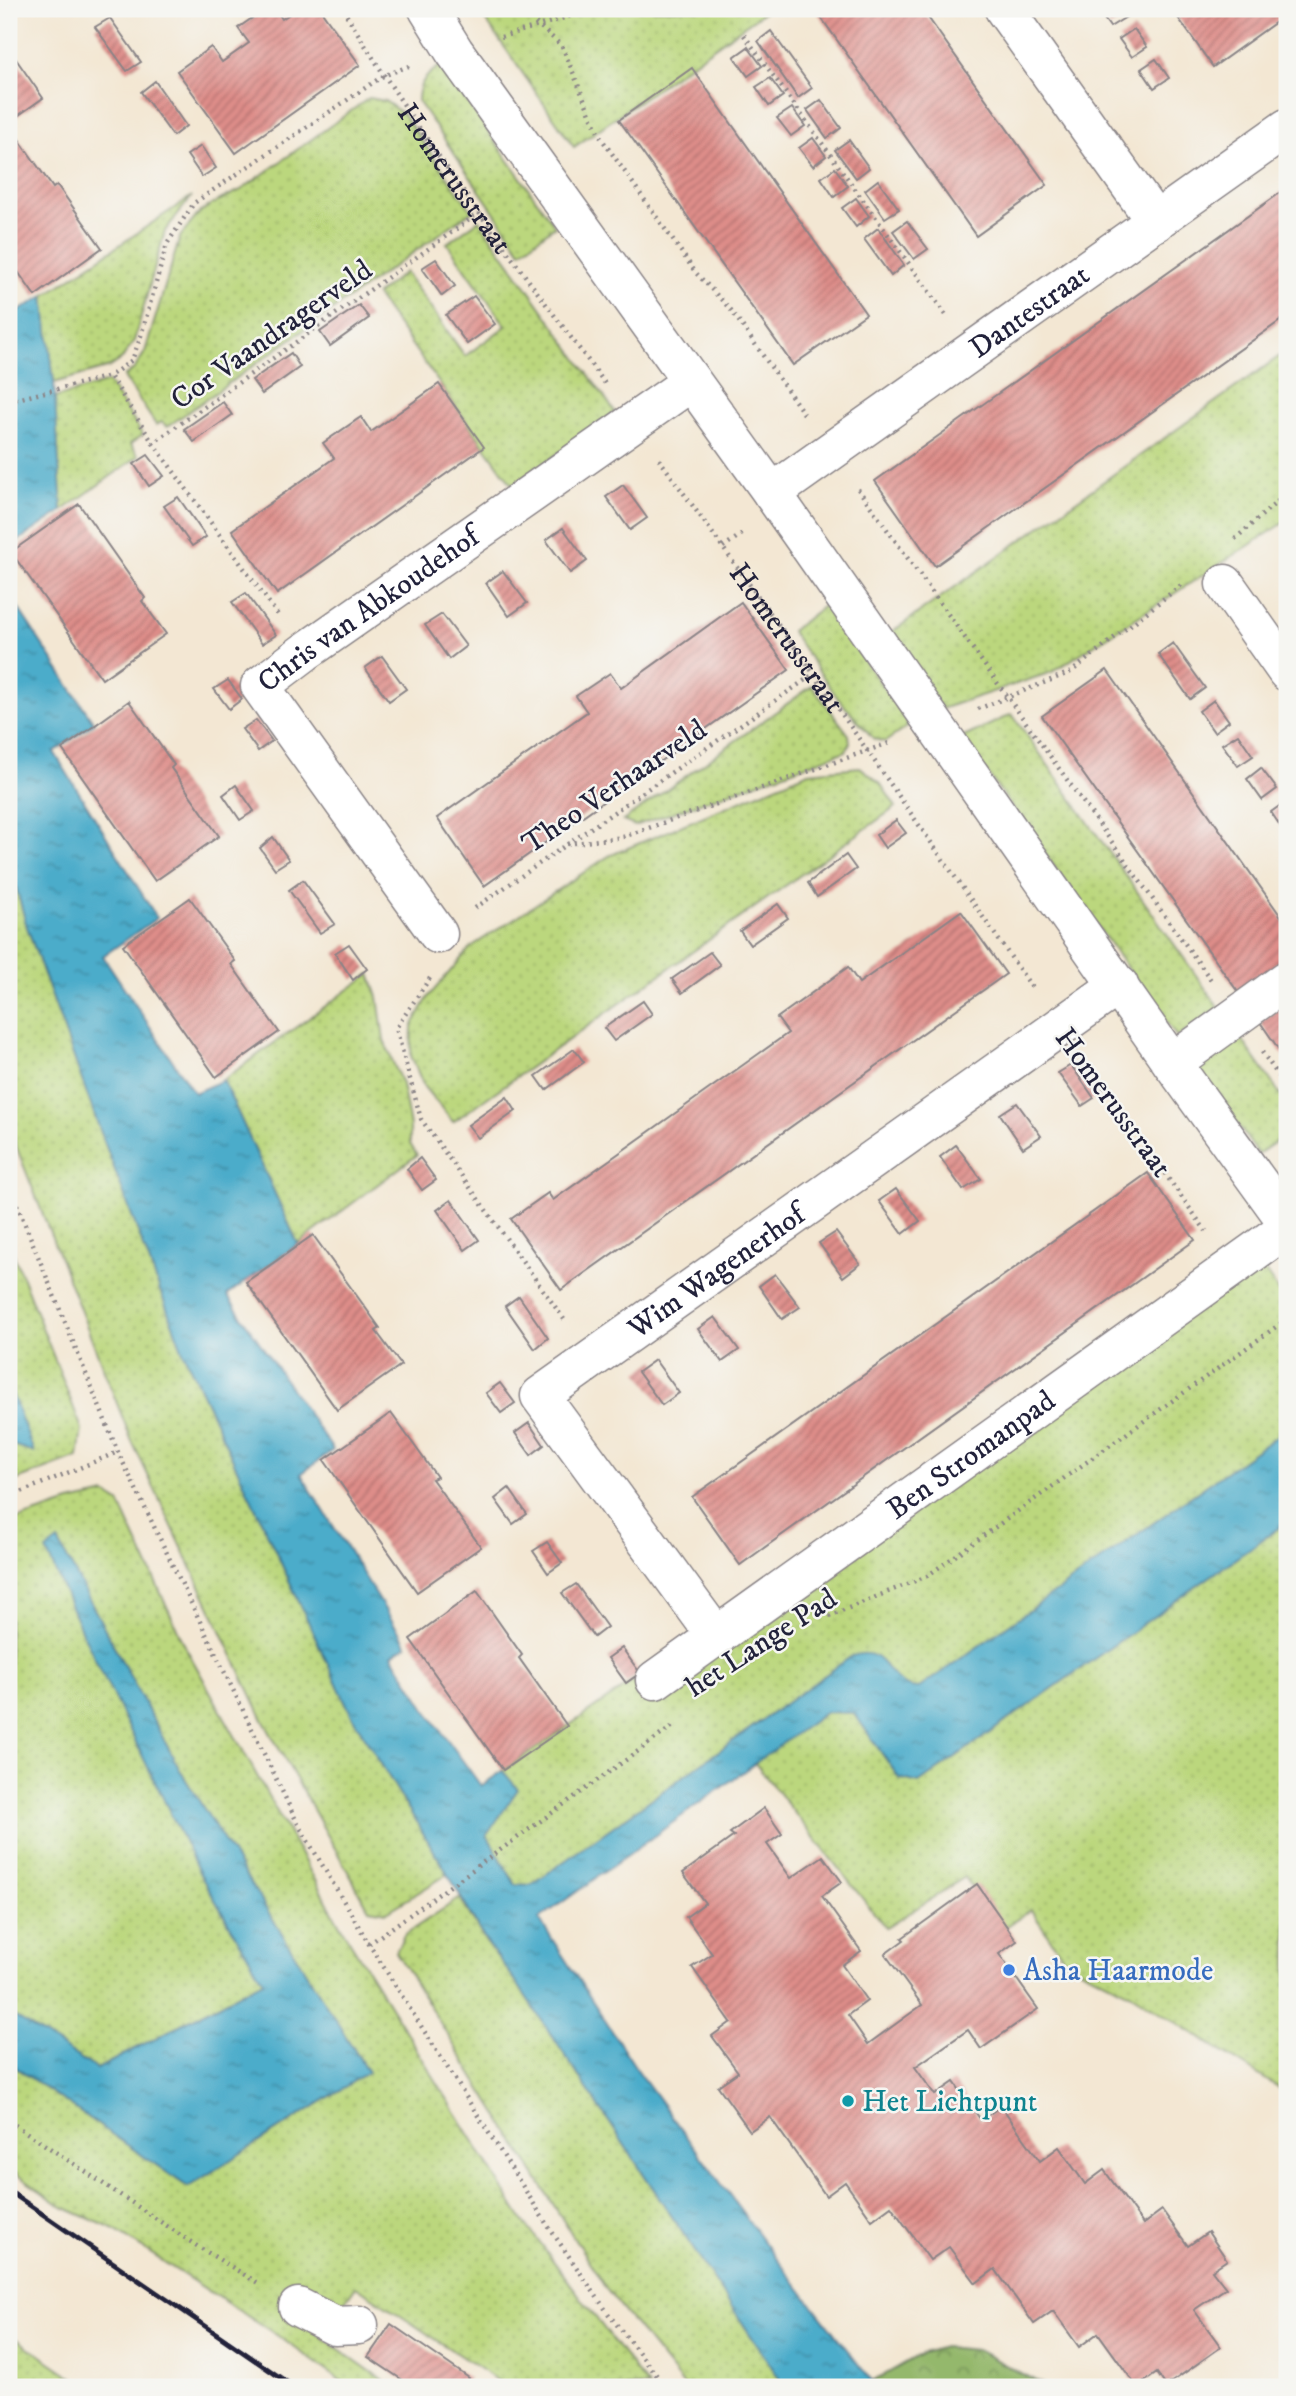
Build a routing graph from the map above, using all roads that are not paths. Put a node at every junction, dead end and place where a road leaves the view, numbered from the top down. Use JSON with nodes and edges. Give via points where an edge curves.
{"nodes":[{"id":1,"x":428,"y":9,"type":"edge"},
{"id":2,"x":1003,"y":9,"type":"edge"},
{"id":3,"x":1287,"y":128,"type":"edge"},
{"id":4,"x":1156,"y":222,"type":"junction"},
{"id":5,"x":691,"y":382,"type":"junction"},
{"id":6,"x":772,"y":493,"type":"junction"},
{"id":7,"x":1224,"y":584,"type":"dead end"},
{"id":8,"x":1287,"y":672,"type":"edge"},
{"id":9,"x":438,"y":934,"type":"road end"},
{"id":10,"x":1287,"y":980,"type":"edge"},
{"id":11,"x":1119,"y":985,"type":"junction"},
{"id":12,"x":1172,"y":1063,"type":"junction"},
{"id":13,"x":1287,"y":1222,"type":"edge"},
{"id":14,"x":1287,"y":1228,"type":"edge"},
{"id":15,"x":705,"y":1621,"type":"dead end"},
{"id":16,"x":654,"y":1680,"type":"dead end"},
{"id":17,"x":298,"y":2307,"type":"road end"},
{"id":18,"x":359,"y":2325,"type":"dead end"}],
"edges":[{"from":1,"to":5,"type":"street","via":[[453,51]]},
{"from":2,"to":4,"type":"street"},
{"from":3,"to":4,"type":"street","name":"Dantestraat"},
{"from":4,"to":6,"type":"street","name":"Dantestraat"},
{"from":5,"to":6,"type":"street"},
{"from":5,"to":9,"type":"street","name":"Chris van Abkoudehof","via":[[260,686]]},
{"from":6,"to":11,"type":"street"},
{"from":7,"to":8,"type":"street"},
{"from":10,"to":12,"type":"street"},
{"from":11,"to":12,"type":"street"},
{"from":11,"to":15,"type":"street","name":"Wim Wagenerhof","via":[[540,1395]]},
{"from":12,"to":13,"type":"street"},
{"from":14,"to":16,"type":"street","name":"Ben Stromanpad"},
{"from":17,"to":18,"type":"street","via":[[335,2326]]}]}
